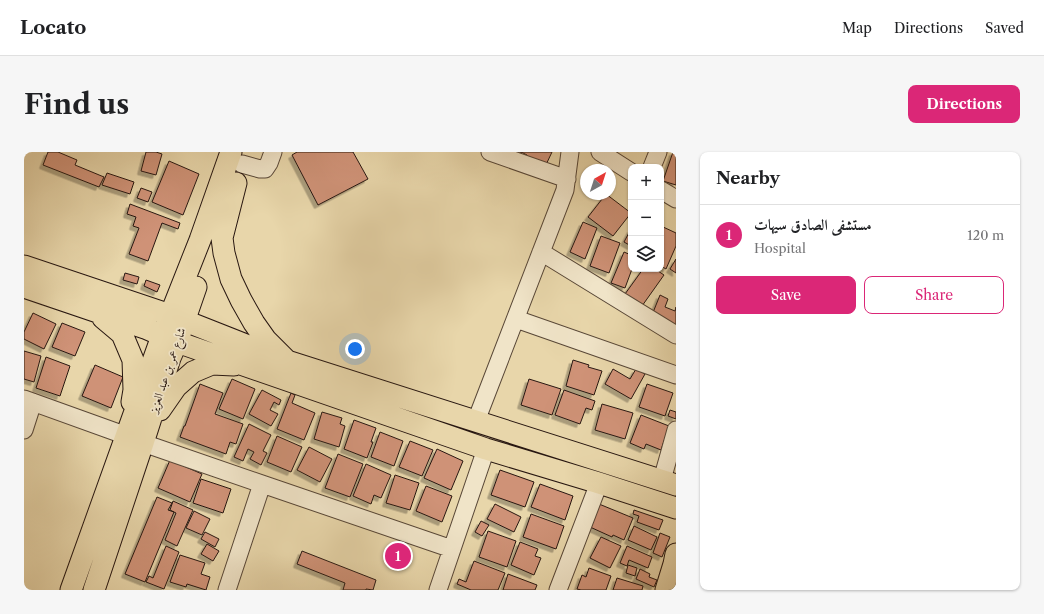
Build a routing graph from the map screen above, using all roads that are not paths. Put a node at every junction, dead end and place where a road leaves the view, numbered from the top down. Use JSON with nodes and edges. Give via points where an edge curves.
{"nodes":[{"id":1,"x":273,"y":152,"type":"edge"},
{"id":2,"x":490,"y":152,"type":"edge"},
{"id":3,"x":570,"y":152,"type":"edge"},
{"id":4,"x":600,"y":152,"type":"edge"},
{"id":5,"x":658,"y":152,"type":"edge"},
{"id":6,"x":239,"y":163,"type":"edge"},
{"id":7,"x":653,"y":164,"type":"edge"},
{"id":8,"x":628,"y":170,"type":"edge"},
{"id":9,"x":567,"y":179,"type":"junction"},
{"id":10,"x":664,"y":192,"type":"edge"},
{"id":11,"x":676,"y":199,"type":"edge"},
{"id":12,"x":541,"y":252,"type":"junction"},
{"id":13,"x":24,"y":266,"type":"edge"},
{"id":14,"x":24,"y":287,"type":"edge"},
{"id":15,"x":78,"y":306,"type":"junction"},
{"id":16,"x":177,"y":318,"type":"junction"},
{"id":17,"x":516,"y":319,"type":"junction"},
{"id":18,"x":676,"y":335,"type":"edge"},
{"id":19,"x":170,"y":339,"type":"junction"},
{"id":20,"x":287,"y":361,"type":"junction"},
{"id":21,"x":245,"y":365,"type":"junction"},
{"id":22,"x":676,"y":374,"type":"edge"},
{"id":23,"x":29,"y":401,"type":"edge"},
{"id":24,"x":476,"y":422,"type":"junction"},
{"id":25,"x":24,"y":430,"type":"edge"},
{"id":26,"x":676,"y":430,"type":"edge"},
{"id":27,"x":139,"y":436,"type":"junction"},
{"id":28,"x":486,"y":449,"type":"junction"},
{"id":29,"x":599,"y":483,"type":"junction"},
{"id":30,"x":669,"y":483,"type":"edge"},
{"id":31,"x":262,"y":484,"type":"junction"},
{"id":32,"x":657,"y":501,"type":"junction"},
{"id":33,"x":676,"y":508,"type":"edge"},
{"id":34,"x":676,"y":525,"type":"edge"},
{"id":35,"x":452,"y":549,"type":"junction"},
{"id":36,"x":676,"y":554,"type":"edge"},
{"id":37,"x":71,"y":590,"type":"edge"},
{"id":38,"x":94,"y":590,"type":"edge"},
{"id":39,"x":227,"y":590,"type":"edge"},
{"id":40,"x":438,"y":590,"type":"edge"},
{"id":41,"x":558,"y":590,"type":"edge"},
{"id":42,"x":666,"y":590,"type":"edge"}],
"edges":[{"from":1,"to":6,"type":"street","via":[[265,169]]},
{"from":2,"to":9,"type":"street"},
{"from":3,"to":9,"type":"street"},
{"from":4,"to":8,"type":"street"},
{"from":5,"to":7,"type":"street"},
{"from":6,"to":16,"type":"main road","name":"شارع عمر بن عبد العزيز"},
{"from":6,"to":16,"type":"main road","via":[[200,240]]},
{"from":6,"to":20,"type":"main road","via":[[222,238],[224,253],[240,300],[266,340]]},
{"from":9,"to":12,"type":"street"},
{"from":10,"to":11,"type":"street"},
{"from":12,"to":17,"type":"street"},
{"from":12,"to":18,"type":"street"},
{"from":13,"to":16,"type":"main road"},
{"from":14,"to":15,"type":"main road"},
{"from":15,"to":19,"type":"main road"},
{"from":15,"to":27,"type":"main road","via":[[104,319],[122,334],[133,360]]},
{"from":16,"to":19,"type":"main road"},
{"from":16,"to":20,"type":"main road"},
{"from":17,"to":22,"type":"street"},
{"from":17,"to":24,"type":"street"},
{"from":19,"to":21,"type":"main road"},
{"from":19,"to":27,"type":"main road"},
{"from":20,"to":24,"type":"main road"},
{"from":21,"to":27,"type":"main road","via":[[212,364],[193,372],[176,387]]},
{"from":21,"to":28,"type":"main road"},
{"from":23,"to":25,"type":"street"},
{"from":23,"to":27,"type":"street"},
{"from":24,"to":30,"type":"main road"},
{"from":26,"to":30,"type":"street"},
{"from":27,"to":31,"type":"street"},
{"from":27,"to":37,"type":"main road"},
{"from":27,"to":38,"type":"main road"},
{"from":28,"to":29,"type":"main road"},
{"from":28,"to":35,"type":"street"},
{"from":29,"to":32,"type":"main road"},
{"from":29,"to":41,"type":"street"},
{"from":31,"to":35,"type":"street"},
{"from":31,"to":39,"type":"street"},
{"from":32,"to":33,"type":"main road"},
{"from":32,"to":34,"type":"main road","via":[[675,519]]},
{"from":35,"to":40,"type":"street"},
{"from":36,"to":42,"type":"main road"}]}
